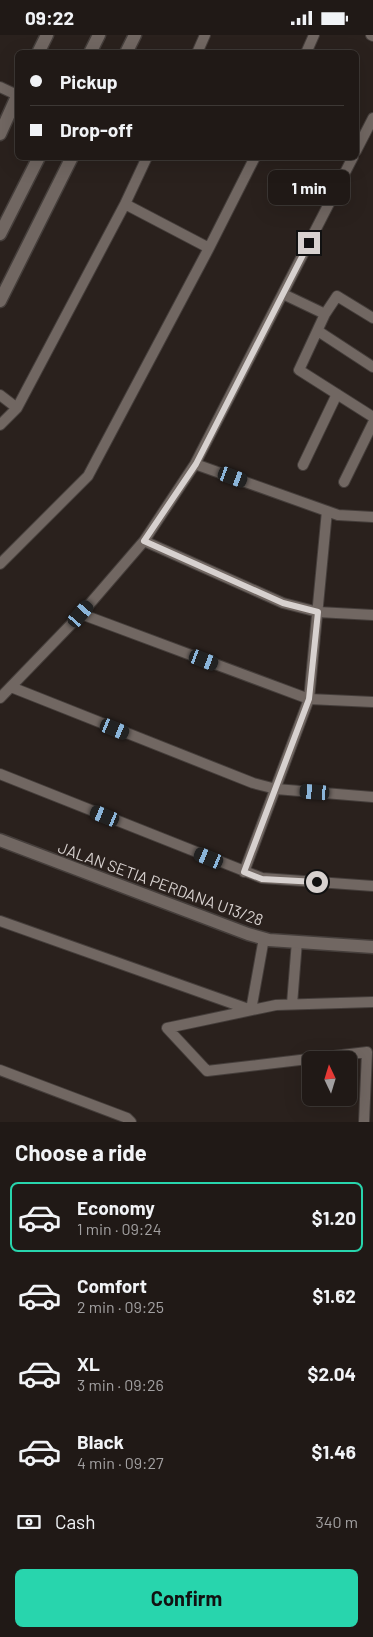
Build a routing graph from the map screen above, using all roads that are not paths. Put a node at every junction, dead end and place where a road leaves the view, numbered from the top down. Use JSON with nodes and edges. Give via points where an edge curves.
{"nodes":[{"id":1,"x":47,"y":35,"type":"edge"},
{"id":2,"x":99,"y":35,"type":"edge"},
{"id":3,"x":135,"y":35,"type":"edge"},
{"id":4,"x":206,"y":35,"type":"edge"},
{"id":5,"x":314,"y":35,"type":"edge"},
{"id":6,"x":40,"y":50,"type":"edge"},
{"id":7,"x":92,"y":50,"type":"edge"},
{"id":8,"x":128,"y":50,"type":"edge"},
{"id":9,"x":198,"y":50,"type":"edge"},
{"id":10,"x":307,"y":50,"type":"edge"},
{"id":11,"x":0,"y":87,"type":"edge"},
{"id":12,"x":15,"y":93,"type":"edge"},
{"id":13,"x":15,"y":99,"type":"edge"},
{"id":14,"x":373,"y":118,"type":"edge"},
{"id":15,"x":0,"y":134,"type":"edge"},
{"id":16,"x":359,"y":145,"type":"edge"},
{"id":17,"x":37,"y":160,"type":"edge"},
{"id":18,"x":70,"y":160,"type":"edge"},
{"id":19,"x":146,"y":160,"type":"edge"},
{"id":20,"x":253,"y":160,"type":"edge"},
{"id":21,"x":351,"y":160,"type":"edge"},
{"id":22,"x":125,"y":205,"type":"junction"},
{"id":23,"x":0,"y":234,"type":"edge"},
{"id":24,"x":209,"y":249,"type":"junction"},
{"id":25,"x":283,"y":294,"type":"junction"},
{"id":26,"x":0,"y":301,"type":"edge"},
{"id":27,"x":325,"y":314,"type":"junction"},
{"id":28,"x":373,"y":318,"type":"edge"},
{"id":29,"x":318,"y":331,"type":"junction"},
{"id":30,"x":373,"y":367,"type":"edge"},
{"id":31,"x":337,"y":394,"type":"junction"},
{"id":32,"x":0,"y":395,"type":"edge"},
{"id":33,"x":17,"y":408,"type":"junction"},
{"id":34,"x":373,"y":417,"type":"edge"},
{"id":35,"x":373,"y":423,"type":"edge"},
{"id":36,"x":0,"y":425,"type":"edge"},
{"id":37,"x":196,"y":464,"type":"junction"},
{"id":38,"x":303,"y":465,"type":"dead end"},
{"id":39,"x":344,"y":482,"type":"dead end"},
{"id":40,"x":327,"y":511,"type":"junction"},
{"id":41,"x":373,"y":517,"type":"edge"},
{"id":42,"x":144,"y":541,"type":"junction"},
{"id":43,"x":0,"y":564,"type":"edge"},
{"id":44,"x":318,"y":612,"type":"junction"},
{"id":45,"x":81,"y":614,"type":"junction"},
{"id":46,"x":373,"y":615,"type":"edge"},
{"id":47,"x":11,"y":687,"type":"junction"},
{"id":48,"x":0,"y":698,"type":"edge"},
{"id":49,"x":309,"y":699,"type":"junction"},
{"id":50,"x":373,"y":702,"type":"edge"},
{"id":51,"x":0,"y":774,"type":"edge"},
{"id":52,"x":276,"y":789,"type":"junction"},
{"id":53,"x":373,"y":797,"type":"edge"},
{"id":54,"x":0,"y":840,"type":"edge"},
{"id":55,"x":244,"y":872,"type":"junction"},
{"id":56,"x":373,"y":886,"type":"edge"},
{"id":57,"x":0,"y":921,"type":"edge"},
{"id":58,"x":264,"y":938,"type":"junction"},
{"id":59,"x":297,"y":941,"type":"junction"},
{"id":60,"x":373,"y":947,"type":"edge"},
{"id":61,"x":373,"y":1002,"type":"edge"},
{"id":62,"x":292,"y":1005,"type":"junction"},
{"id":63,"x":251,"y":1010,"type":"junction"},
{"id":64,"x":0,"y":1070,"type":"edge"},
{"id":65,"x":130,"y":1122,"type":"edge"},
{"id":66,"x":364,"y":1122,"type":"edge"}],
"edges":[{"from":1,"to":6,"type":"street"},
{"from":2,"to":7,"type":"street"},
{"from":3,"to":8,"type":"street"},
{"from":4,"to":9,"type":"lane"},
{"from":5,"to":10,"type":"lane"},
{"from":11,"to":12,"type":"lane"},
{"from":13,"to":15,"type":"street"},
{"from":14,"to":16,"type":"lane"},
{"from":17,"to":23,"type":"street"},
{"from":18,"to":26,"type":"street"},
{"from":19,"to":22,"type":"lane"},
{"from":20,"to":24,"type":"lane"},
{"from":21,"to":25,"type":"lane"},
{"from":22,"to":24,"type":"lane"},
{"from":22,"to":33,"type":"lane"},
{"from":24,"to":43,"type":"lane","via":[[88,476]]},
{"from":25,"to":27,"type":"lane"},
{"from":25,"to":37,"type":"lane"},
{"from":27,"to":28,"type":"lane","via":[[338,296]]},
{"from":27,"to":29,"type":"lane"},
{"from":29,"to":30,"type":"lane"},
{"from":29,"to":31,"type":"lane","via":[[299,370]]},
{"from":31,"to":34,"type":"lane"},
{"from":31,"to":38,"type":"lane"},
{"from":32,"to":33,"type":"lane"},
{"from":33,"to":36,"type":"lane"},
{"from":35,"to":39,"type":"lane"},
{"from":37,"to":40,"type":"lane"},
{"from":37,"to":42,"type":"lane"},
{"from":40,"to":41,"type":"lane","via":[[338,515]]},
{"from":40,"to":44,"type":"lane"},
{"from":42,"to":44,"type":"lane","via":[[283,603]]},
{"from":42,"to":45,"type":"lane"},
{"from":44,"to":46,"type":"lane"},
{"from":44,"to":49,"type":"lane"},
{"from":45,"to":47,"type":"lane"},
{"from":45,"to":49,"type":"lane"},
{"from":47,"to":48,"type":"lane"},
{"from":47,"to":52,"type":"lane","via":[[253,783]]},
{"from":49,"to":50,"type":"lane"},
{"from":49,"to":52,"type":"lane"},
{"from":51,"to":55,"type":"lane"},
{"from":52,"to":53,"type":"lane"},
{"from":52,"to":55,"type":"lane"},
{"from":54,"to":58,"type":"street","name":"JALAN SETIA PERDANA U13/28"},
{"from":55,"to":56,"type":"lane","via":[[262,879]]},
{"from":57,"to":63,"type":"lane"},
{"from":58,"to":59,"type":"street","name":"JALAN SETIA PERDANA U13/28"},
{"from":58,"to":63,"type":"lane"},
{"from":59,"to":60,"type":"street","name":"JALAN SETIA PERDANA U13/28"},
{"from":59,"to":62,"type":"lane"},
{"from":61,"to":62,"type":"lane"},
{"from":62,"to":63,"type":"lane"},
{"from":63,"to":66,"type":"lane","via":[[167,1028],[207,1071],[367,1052]]},
{"from":64,"to":65,"type":"lane","via":[[127,1118]]}]}
